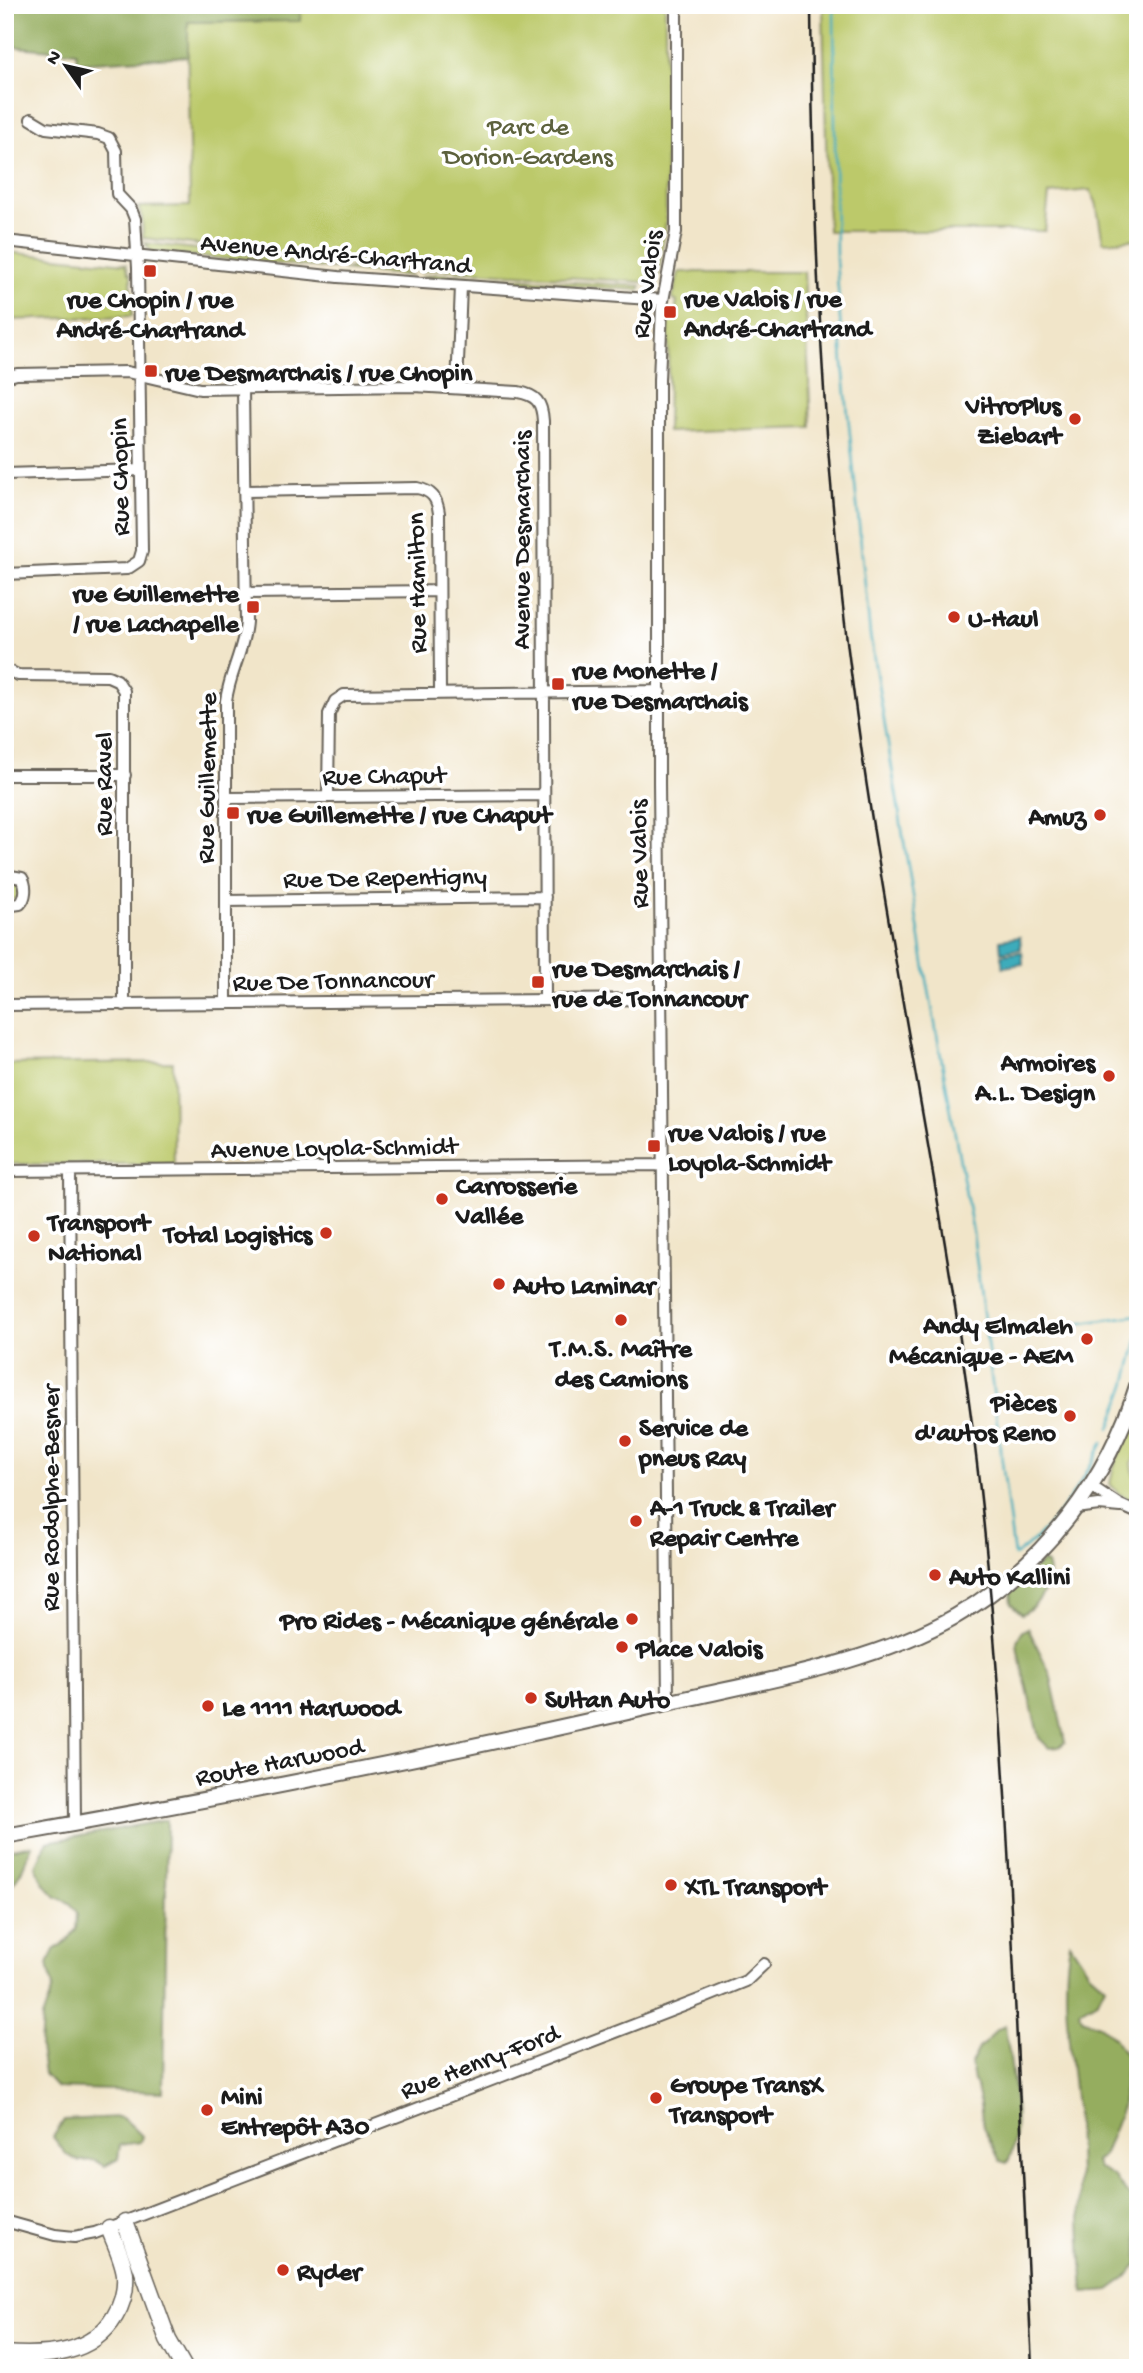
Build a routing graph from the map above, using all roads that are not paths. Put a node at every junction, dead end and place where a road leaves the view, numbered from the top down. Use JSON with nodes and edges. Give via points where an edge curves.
{"nodes":[{"id":1,"x":676,"y":5,"type":"edge"},
{"id":2,"x":31,"y":119,"type":"dead end"},
{"id":3,"x":5,"y":241,"type":"edge"},
{"id":4,"x":136,"y":255,"type":"junction"},
{"id":5,"x":461,"y":286,"type":"junction"},
{"id":6,"x":663,"y":300,"type":"junction"},
{"id":7,"x":139,"y":375,"type":"junction"},
{"id":8,"x":5,"y":377,"type":"edge"},
{"id":9,"x":243,"y":388,"type":"junction"},
{"id":10,"x":457,"y":388,"type":"junction"},
{"id":11,"x":140,"y":470,"type":"junction"},
{"id":12,"x":5,"y":474,"type":"edge"},
{"id":13,"x":244,"y":491,"type":"junction"},
{"id":14,"x":5,"y":573,"type":"edge"},
{"id":15,"x":439,"y":591,"type":"junction"},
{"id":16,"x":246,"y":593,"type":"junction"},
{"id":17,"x":5,"y":669,"type":"edge"},
{"id":18,"x":660,"y":691,"type":"junction"},
{"id":19,"x":544,"y":692,"type":"junction"},
{"id":20,"x":440,"y":693,"type":"junction"},
{"id":21,"x":5,"y":775,"type":"edge"},
{"id":22,"x":125,"y":775,"type":"junction"},
{"id":23,"x":544,"y":795,"type":"junction"},
{"id":24,"x":328,"y":797,"type":"junction"},
{"id":25,"x":226,"y":798,"type":"junction"},
{"id":26,"x":5,"y":875,"type":"edge"},
{"id":27,"x":545,"y":897,"type":"junction"},
{"id":28,"x":226,"y":901,"type":"junction"},
{"id":29,"x":5,"y":906,"type":"edge"},
{"id":30,"x":661,"y":999,"type":"junction"},
{"id":31,"x":545,"y":1000,"type":"junction"},
{"id":32,"x":226,"y":1003,"type":"junction"},
{"id":33,"x":5,"y":1005,"type":"edge"},
{"id":34,"x":124,"y":1005,"type":"junction"},
{"id":35,"x":662,"y":1165,"type":"junction"},
{"id":36,"x":5,"y":1171,"type":"edge"},
{"id":37,"x":70,"y":1172,"type":"junction"},
{"id":38,"x":1138,"y":1383,"type":"edge"},
{"id":39,"x":1091,"y":1486,"type":"junction"},
{"id":40,"x":1123,"y":1507,"type":"junction"},
{"id":41,"x":1076,"y":1508,"type":"junction"},
{"id":42,"x":1138,"y":1513,"type":"edge"},
{"id":43,"x":668,"y":1703,"type":"junction"},
{"id":44,"x":75,"y":1823,"type":"junction"},
{"id":45,"x":5,"y":1836,"type":"edge"},
{"id":46,"x":764,"y":1964,"type":"dead end"},
{"id":47,"x":5,"y":2221,"type":"edge"},
{"id":48,"x":117,"y":2225,"type":"junction"},
{"id":49,"x":5,"y":2354,"type":"edge"},
{"id":50,"x":184,"y":2368,"type":"edge"}],
"edges":[{"from":1,"to":6,"type":"street","name":"Rue Valois","via":[[676,232]]},
{"from":2,"to":4,"type":"street","name":"Rue Chopin","via":[[46,128],[97,134],[112,141],[117,194],[135,219]]},
{"from":3,"to":4,"type":"street","name":"Avenue André-Chartrand"},
{"from":4,"to":5,"type":"street","name":"Avenue André-Chartrand"},
{"from":4,"to":7,"type":"street","name":"Rue Chopin"},
{"from":5,"to":6,"type":"street","name":"Avenue André-Chartrand"},
{"from":5,"to":10,"type":"street"},
{"from":6,"to":18,"type":"street","name":"Rue Valois"},
{"from":7,"to":8,"type":"street"},
{"from":7,"to":9,"type":"street","name":"Avenue Desmarchais","via":[[190,388]]},
{"from":7,"to":11,"type":"street","name":"Rue Chopin"},
{"from":9,"to":10,"type":"street","name":"Avenue Desmarchais"},
{"from":9,"to":13,"type":"street","name":"Rue Guillemette"},
{"from":10,"to":19,"type":"street","name":"Avenue Desmarchais","via":[[524,393],[541,405]]},
{"from":11,"to":12,"type":"street"},
{"from":11,"to":14,"type":"street","name":"Rue Chopin","via":[[142,551],[134,566]]},
{"from":13,"to":15,"type":"street","name":"Rue Hamilton","via":[[428,491],[439,513]]},
{"from":13,"to":16,"type":"street","name":"Rue Guillemette"},
{"from":15,"to":16,"type":"street"},
{"from":15,"to":20,"type":"street","name":"Rue Hamilton"},
{"from":16,"to":25,"type":"street","name":"Rue Guillemette","via":[[244,638],[227,694]]},
{"from":17,"to":22,"type":"street","name":"Rue Ravel","via":[[18,676],[108,676],[117,680],[125,697]]},
{"from":18,"to":19,"type":"street"},
{"from":18,"to":30,"type":"street","name":"Rue Valois"},
{"from":19,"to":20,"type":"street"},
{"from":19,"to":23,"type":"street","name":"Avenue Desmarchais"},
{"from":20,"to":24,"type":"street","via":[[349,695],[335,701],[329,718]]},
{"from":21,"to":22,"type":"street"},
{"from":22,"to":34,"type":"street","name":"Rue Ravel"},
{"from":23,"to":24,"type":"street","name":"Rue Chaput"},
{"from":23,"to":27,"type":"street","name":"Avenue Desmarchais"},
{"from":24,"to":25,"type":"street","name":"Rue Chaput"},
{"from":25,"to":28,"type":"street","name":"Rue Guillemette"},
{"from":26,"to":29,"type":"street","via":[[22,878],[24,896],[20,904]]},
{"from":27,"to":28,"type":"street","name":"Rue De Repentigny"},
{"from":27,"to":31,"type":"street","name":"Avenue Desmarchais"},
{"from":28,"to":32,"type":"street","name":"Rue Guillemette"},
{"from":30,"to":31,"type":"street","name":"Rue De Tonnancour"},
{"from":30,"to":35,"type":"street","name":"Rue Valois"},
{"from":31,"to":32,"type":"street","name":"Rue De Tonnancour"},
{"from":32,"to":34,"type":"street","name":"Rue De Tonnancour"},
{"from":33,"to":34,"type":"street","name":"Rue De Tonnancour"},
{"from":35,"to":37,"type":"street","name":"Avenue Loyola-Schmidt"},
{"from":35,"to":43,"type":"street","name":"Rue Valois"},
{"from":36,"to":37,"type":"street","name":"Avenue Loyola-Schmidt"},
{"from":37,"to":44,"type":"street","name":"Rue Rodolphe-Besner"},
{"from":38,"to":39,"type":"main road","name":"Route Harwood","via":[[1117,1438]]},
{"from":39,"to":40,"type":"street"},
{"from":39,"to":41,"type":"main road","name":"Route Harwood"},
{"from":40,"to":41,"type":"street"},
{"from":40,"to":42,"type":"street"},
{"from":41,"to":43,"type":"main road","name":"Route Harwood","via":[[1048,1543],[1003,1583],[956,1616],[919,1634],[840,1661]]},
{"from":43,"to":44,"type":"main road","name":"Route Harwood","via":[[428,1756]]},
{"from":44,"to":45,"type":"main road","name":"Route Harwood"},
{"from":46,"to":48,"type":"street","name":"Rue Henry-Ford","via":[[752,1977],[704,1998]]},
{"from":47,"to":48,"type":"street","name":"Rue Henry-Ford","via":[[66,2236]]},
{"from":48,"to":49,"type":"highway","via":[[125,2281],[122,2300],[110,2323],[90,2342],[66,2351],[41,2356]]},
{"from":48,"to":50,"type":"highway"}]}
